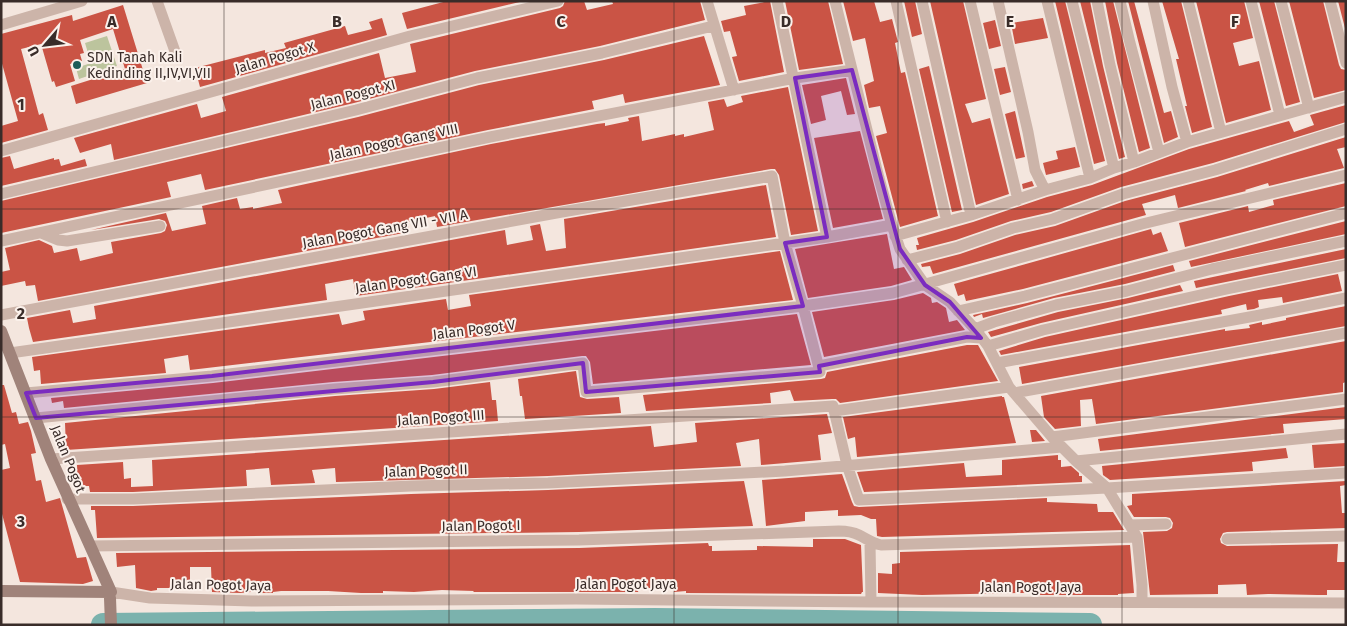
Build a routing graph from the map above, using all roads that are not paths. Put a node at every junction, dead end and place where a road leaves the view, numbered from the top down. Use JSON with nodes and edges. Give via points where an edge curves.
{"nodes":[{"id":1,"x":82,"y":1,"type":"edge"},
{"id":2,"x":157,"y":1,"type":"edge"},
{"id":3,"x":558,"y":1,"type":"edge"},
{"id":4,"x":706,"y":1,"type":"edge"},
{"id":5,"x":777,"y":1,"type":"edge"},
{"id":6,"x":835,"y":1,"type":"edge"},
{"id":7,"x":896,"y":1,"type":"edge"},
{"id":8,"x":922,"y":1,"type":"edge"},
{"id":9,"x":970,"y":1,"type":"edge"},
{"id":10,"x":998,"y":1,"type":"edge"},
{"id":11,"x":1047,"y":1,"type":"edge"},
{"id":12,"x":1072,"y":1,"type":"edge"},
{"id":13,"x":1097,"y":1,"type":"edge"},
{"id":14,"x":1120,"y":1,"type":"edge"},
{"id":15,"x":1153,"y":1,"type":"edge"},
{"id":16,"x":1188,"y":1,"type":"edge"},
{"id":17,"x":1251,"y":1,"type":"edge"},
{"id":18,"x":1281,"y":1,"type":"edge"},
{"id":19,"x":1330,"y":1,"type":"edge"},
{"id":20,"x":1,"y":25,"type":"edge"},
{"id":21,"x":713,"y":26,"type":"junction"},
{"id":22,"x":177,"y":57,"type":"dead end"},
{"id":23,"x":1346,"y":63,"type":"edge"},
{"id":24,"x":852,"y":70,"type":"junction"},
{"id":25,"x":795,"y":78,"type":"junction"},
{"id":26,"x":734,"y":90,"type":"junction"},
{"id":27,"x":1346,"y":97,"type":"edge"},
{"id":28,"x":1309,"y":108,"type":"junction"},
{"id":29,"x":1280,"y":115,"type":"junction"},
{"id":30,"x":1346,"y":129,"type":"edge"},
{"id":31,"x":1221,"y":132,"type":"junction"},
{"id":32,"x":1187,"y":142,"type":"junction"},
{"id":33,"x":1,"y":151,"type":"edge"},
{"id":34,"x":1159,"y":152,"type":"junction"},
{"id":35,"x":1134,"y":162,"type":"junction"},
{"id":36,"x":1114,"y":168,"type":"junction"},
{"id":37,"x":1346,"y":175,"type":"edge"},
{"id":38,"x":1090,"y":178,"type":"junction"},
{"id":39,"x":1045,"y":190,"type":"junction"},
{"id":40,"x":1,"y":194,"type":"edge"},
{"id":41,"x":1018,"y":200,"type":"junction"},
{"id":42,"x":1346,"y":213,"type":"edge"},
{"id":43,"x":971,"y":215,"type":"junction"},
{"id":44,"x":947,"y":222,"type":"junction"},
{"id":45,"x":160,"y":226,"type":"dead end"},
{"id":46,"x":894,"y":231,"type":"junction"},
{"id":47,"x":41,"y":233,"type":"junction"},
{"id":48,"x":827,"y":237,"type":"junction"},
{"id":49,"x":1,"y":241,"type":"edge"},
{"id":50,"x":1346,"y":241,"type":"edge"},
{"id":51,"x":785,"y":243,"type":"junction"},
{"id":52,"x":907,"y":260,"type":"junction"},
{"id":53,"x":1346,"y":265,"type":"edge"},
{"id":54,"x":925,"y":285,"type":"junction"},
{"id":55,"x":1346,"y":298,"type":"edge"},
{"id":56,"x":803,"y":306,"type":"junction"},
{"id":57,"x":958,"y":311,"type":"junction"},
{"id":58,"x":1,"y":315,"type":"edge"},
{"id":59,"x":1346,"y":334,"type":"edge"},
{"id":60,"x":981,"y":338,"type":"junction"},
{"id":61,"x":4,"y":342,"type":"edge"},
{"id":62,"x":997,"y":363,"type":"junction"},
{"id":63,"x":819,"y":366,"type":"junction"},
{"id":64,"x":1012,"y":390,"type":"junction"},
{"id":65,"x":26,"y":393,"type":"junction"},
{"id":66,"x":1346,"y":399,"type":"edge"},
{"id":67,"x":833,"y":408,"type":"junction"},
{"id":68,"x":36,"y":418,"type":"junction"},
{"id":69,"x":1346,"y":434,"type":"edge"},
{"id":70,"x":1052,"y":437,"type":"junction"},
{"id":71,"x":1062,"y":447,"type":"junction"},
{"id":72,"x":50,"y":459,"type":"junction"},
{"id":73,"x":1076,"y":462,"type":"junction"},
{"id":74,"x":847,"y":466,"type":"junction"},
{"id":75,"x":1346,"y":473,"type":"edge"},
{"id":76,"x":1107,"y":488,"type":"junction"},
{"id":77,"x":68,"y":499,"type":"junction"},
{"id":78,"x":1166,"y":524,"type":"dead end"},
{"id":79,"x":1130,"y":525,"type":"junction"},
{"id":80,"x":1346,"y":536,"type":"edge"},
{"id":81,"x":1137,"y":537,"type":"junction"},
{"id":82,"x":1227,"y":539,"type":"dead end"},
{"id":83,"x":870,"y":542,"type":"junction"},
{"id":84,"x":90,"y":546,"type":"junction"},
{"id":85,"x":1,"y":592,"type":"edge"},
{"id":86,"x":110,"y":595,"type":"junction"},
{"id":87,"x":871,"y":602,"type":"junction"},
{"id":88,"x":1142,"y":602,"type":"junction"},
{"id":89,"x":1346,"y":602,"type":"edge"},
{"id":90,"x":111,"y":625,"type":"edge"}],
"edges":[{"from":1,"to":20,"type":"street"},
{"from":2,"to":22,"type":"street"},
{"from":3,"to":33,"type":"street","name":"Jalan Pogot X","via":[[410,36]]},
{"from":4,"to":21,"type":"street"},
{"from":5,"to":25,"type":"street"},
{"from":6,"to":24,"type":"street"},
{"from":7,"to":44,"type":"street"},
{"from":8,"to":43,"type":"street"},
{"from":9,"to":41,"type":"street"},
{"from":10,"to":39,"type":"street","via":[[1035,170]]},
{"from":11,"to":38,"type":"street"},
{"from":12,"to":36,"type":"street"},
{"from":13,"to":35,"type":"street"},
{"from":14,"to":34,"type":"street"},
{"from":15,"to":32,"type":"street"},
{"from":16,"to":31,"type":"street"},
{"from":17,"to":29,"type":"street"},
{"from":18,"to":28,"type":"street"},
{"from":19,"to":23,"type":"street"},
{"from":21,"to":26,"type":"street"},
{"from":21,"to":40,"type":"street","name":"Jalan Pogot XI","via":[[477,78],[318,120]]},
{"from":24,"to":25,"type":"street","name":"Jalan Pogot Gang VIII"},
{"from":24,"to":46,"type":"street"},
{"from":25,"to":26,"type":"street","name":"Jalan Pogot Gang VIII"},
{"from":25,"to":48,"type":"street"},
{"from":26,"to":47,"type":"street","name":"Jalan Pogot Gang VIII","via":[[490,137]]},
{"from":27,"to":28,"type":"street","name":"Jalan Pogot Gang VI"},
{"from":28,"to":29,"type":"street","name":"Jalan Pogot Gang VI"},
{"from":29,"to":31,"type":"street","name":"Jalan Pogot Gang VI"},
{"from":30,"to":52,"type":"street"},
{"from":31,"to":32,"type":"street","name":"Jalan Pogot Gang VI"},
{"from":32,"to":34,"type":"street","name":"Jalan Pogot Gang VI"},
{"from":34,"to":35,"type":"street","name":"Jalan Pogot Gang VI"},
{"from":35,"to":36,"type":"street","name":"Jalan Pogot Gang VI"},
{"from":36,"to":38,"type":"street","name":"Jalan Pogot Gang VI"},
{"from":37,"to":54,"type":"street","name":"Jalan Pogot V","via":[[1142,224]]},
{"from":38,"to":39,"type":"street","name":"Jalan Pogot Gang VI"},
{"from":39,"to":41,"type":"street","name":"Jalan Pogot Gang VI"},
{"from":41,"to":43,"type":"street","name":"Jalan Pogot Gang VI"},
{"from":42,"to":57,"type":"street"},
{"from":43,"to":44,"type":"street","name":"Jalan Pogot Gang VI"},
{"from":44,"to":46,"type":"street","name":"Jalan Pogot Gang VI"},
{"from":45,"to":47,"type":"street","via":[[68,241]]},
{"from":46,"to":48,"type":"street","name":"Jalan Pogot Gang VI"},
{"from":46,"to":52,"type":"street"},
{"from":47,"to":49,"type":"street","name":"Jalan Pogot Gang VIII"},
{"from":48,"to":51,"type":"street","name":"Jalan Pogot Gang VI"},
{"from":50,"to":60,"type":"street","via":[[1056,305],[994,322]]},
{"from":51,"to":56,"type":"street"},
{"from":51,"to":58,"type":"street","name":"Jalan Pogot Gang VII - VII A","via":[[770,176]]},
{"from":51,"to":61,"type":"street","name":"Jalan Pogot Gang VI"},
{"from":52,"to":54,"type":"street"},
{"from":53,"to":60,"type":"street","via":[[1042,330]]},
{"from":54,"to":56,"type":"street","name":"Jalan Pogot V"},
{"from":54,"to":57,"type":"street"},
{"from":55,"to":62,"type":"street"},
{"from":56,"to":63,"type":"street"},
{"from":56,"to":65,"type":"street","name":"Jalan Pogot V","via":[[212,376]]},
{"from":57,"to":60,"type":"street"},
{"from":59,"to":64,"type":"street","name":"Jalan Pogot III"},
{"from":60,"to":62,"type":"street"},
{"from":60,"to":63,"type":"street","via":[[967,336]]},
{"from":61,"to":65,"type":"street","name":"Jalan Pogot"},
{"from":62,"to":64,"type":"street"},
{"from":63,"to":68,"type":"street","via":[[820,372],[586,392],[583,363],[433,382]]},
{"from":64,"to":67,"type":"street","name":"Jalan Pogot III"},
{"from":64,"to":70,"type":"street"},
{"from":65,"to":68,"type":"street","name":"Jalan Pogot"},
{"from":66,"to":70,"type":"street"},
{"from":67,"to":72,"type":"street","name":"Jalan Pogot III"},
{"from":67,"to":74,"type":"street"},
{"from":68,"to":72,"type":"street","name":"Jalan Pogot"},
{"from":69,"to":73,"type":"street"},
{"from":70,"to":71,"type":"street"},
{"from":71,"to":73,"type":"street"},
{"from":71,"to":74,"type":"street","name":"Jalan Pogot II"},
{"from":72,"to":77,"type":"street","name":"Jalan Pogot"},
{"from":73,"to":76,"type":"street"},
{"from":74,"to":76,"type":"street","via":[[859,500]]},
{"from":74,"to":77,"type":"street","name":"Jalan Pogot II","via":[[548,483]]},
{"from":75,"to":76,"type":"street"},
{"from":76,"to":79,"type":"street"},
{"from":77,"to":84,"type":"street","name":"Jalan Pogot"},
{"from":78,"to":79,"type":"street"},
{"from":79,"to":81,"type":"street"},
{"from":80,"to":82,"type":"street"},
{"from":81,"to":83,"type":"street","name":"Jalan Pogot I","via":[[881,545]]},
{"from":81,"to":88,"type":"street"},
{"from":83,"to":84,"type":"street","name":"Jalan Pogot I","via":[[859,535],[839,531],[578,540]]},
{"from":83,"to":87,"type":"street"},
{"from":84,"to":86,"type":"street","name":"Jalan Pogot"},
{"from":85,"to":86,"type":"street"},
{"from":86,"to":87,"type":"street","name":"Jalan Pogot Jaya","via":[[252,601],[576,599]]},
{"from":86,"to":90,"type":"street"},
{"from":87,"to":88,"type":"street","name":"Jalan Pogot Jaya"},
{"from":88,"to":89,"type":"street","name":"Jalan Pogot Jaya"}]}
